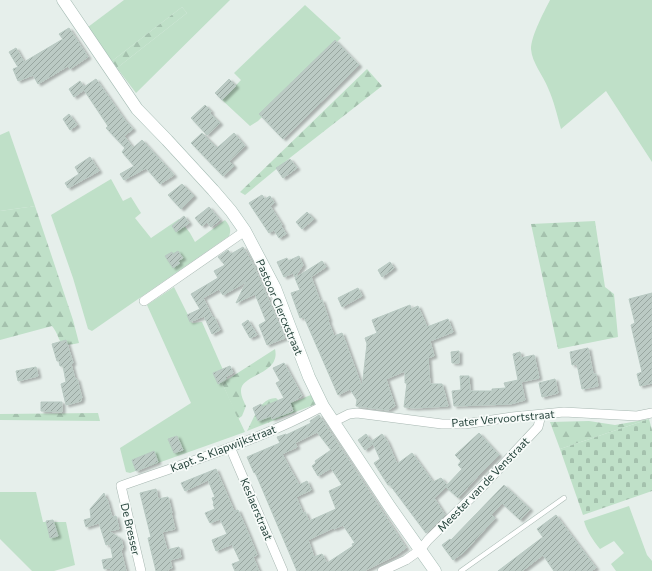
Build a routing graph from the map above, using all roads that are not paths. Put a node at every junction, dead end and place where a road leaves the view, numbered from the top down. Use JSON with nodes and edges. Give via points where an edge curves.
{"nodes":[{"id":1,"x":63,"y":0,"type":"edge"},
{"id":2,"x":245,"y":231,"type":"junction"},
{"id":3,"x":144,"y":301,"type":"dead end"},
{"id":4,"x":323,"y":406,"type":"junction"},
{"id":5,"x":652,"y":412,"type":"edge"},
{"id":6,"x":541,"y":415,"type":"junction"},
{"id":7,"x":333,"y":422,"type":"junction"},
{"id":8,"x":230,"y":447,"type":"junction"},
{"id":9,"x":121,"y":486,"type":"joint"},
{"id":10,"x":564,"y":498,"type":"dead end"},
{"id":11,"x":420,"y":550,"type":"junction"},
{"id":12,"x":141,"y":571,"type":"edge"},
{"id":13,"x":283,"y":571,"type":"edge"},
{"id":14,"x":382,"y":571,"type":"edge"},
{"id":15,"x":435,"y":571,"type":"edge"},
{"id":16,"x":461,"y":571,"type":"edge"}],
"edges":[{"from":1,"to":2,"type":"street","name":"Pastoor Clercxstraat","via":[[137,109],[232,211]]},
{"from":2,"to":3,"type":"street"},
{"from":2,"to":4,"type":"street","name":"Pastoor Clercxstraat","via":[[275,288]]},
{"from":4,"to":7,"type":"street","name":"Pastoor Clercxstraat"},
{"from":4,"to":8,"type":"street","name":"Kapt. S. Klapwijkstraat","via":[[295,421]]},
{"from":5,"to":6,"type":"street","name":"Pater Vervoortstraat","via":[[637,416],[564,412]]},
{"from":6,"to":7,"type":"street","name":"Pater Vervoortstraat","via":[[465,424],[442,424],[357,413]]},
{"from":6,"to":11,"type":"street","name":"Meester van de Venstraat","via":[[538,427]]},
{"from":7,"to":11,"type":"street","name":"Pastoor Clercxstraat"},
{"from":8,"to":9,"type":"street","name":"Kapt. S. Klapwijkstraat"},
{"from":8,"to":13,"type":"street","name":"Keslaerstraat"},
{"from":9,"to":12,"type":"street","name":"De Bresser"},
{"from":10,"to":16,"type":"lane"},
{"from":11,"to":14,"type":"street","name":"Meester van de Venstraat"},
{"from":11,"to":15,"type":"street","name":"Pastoor Clercxstraat"}]}
